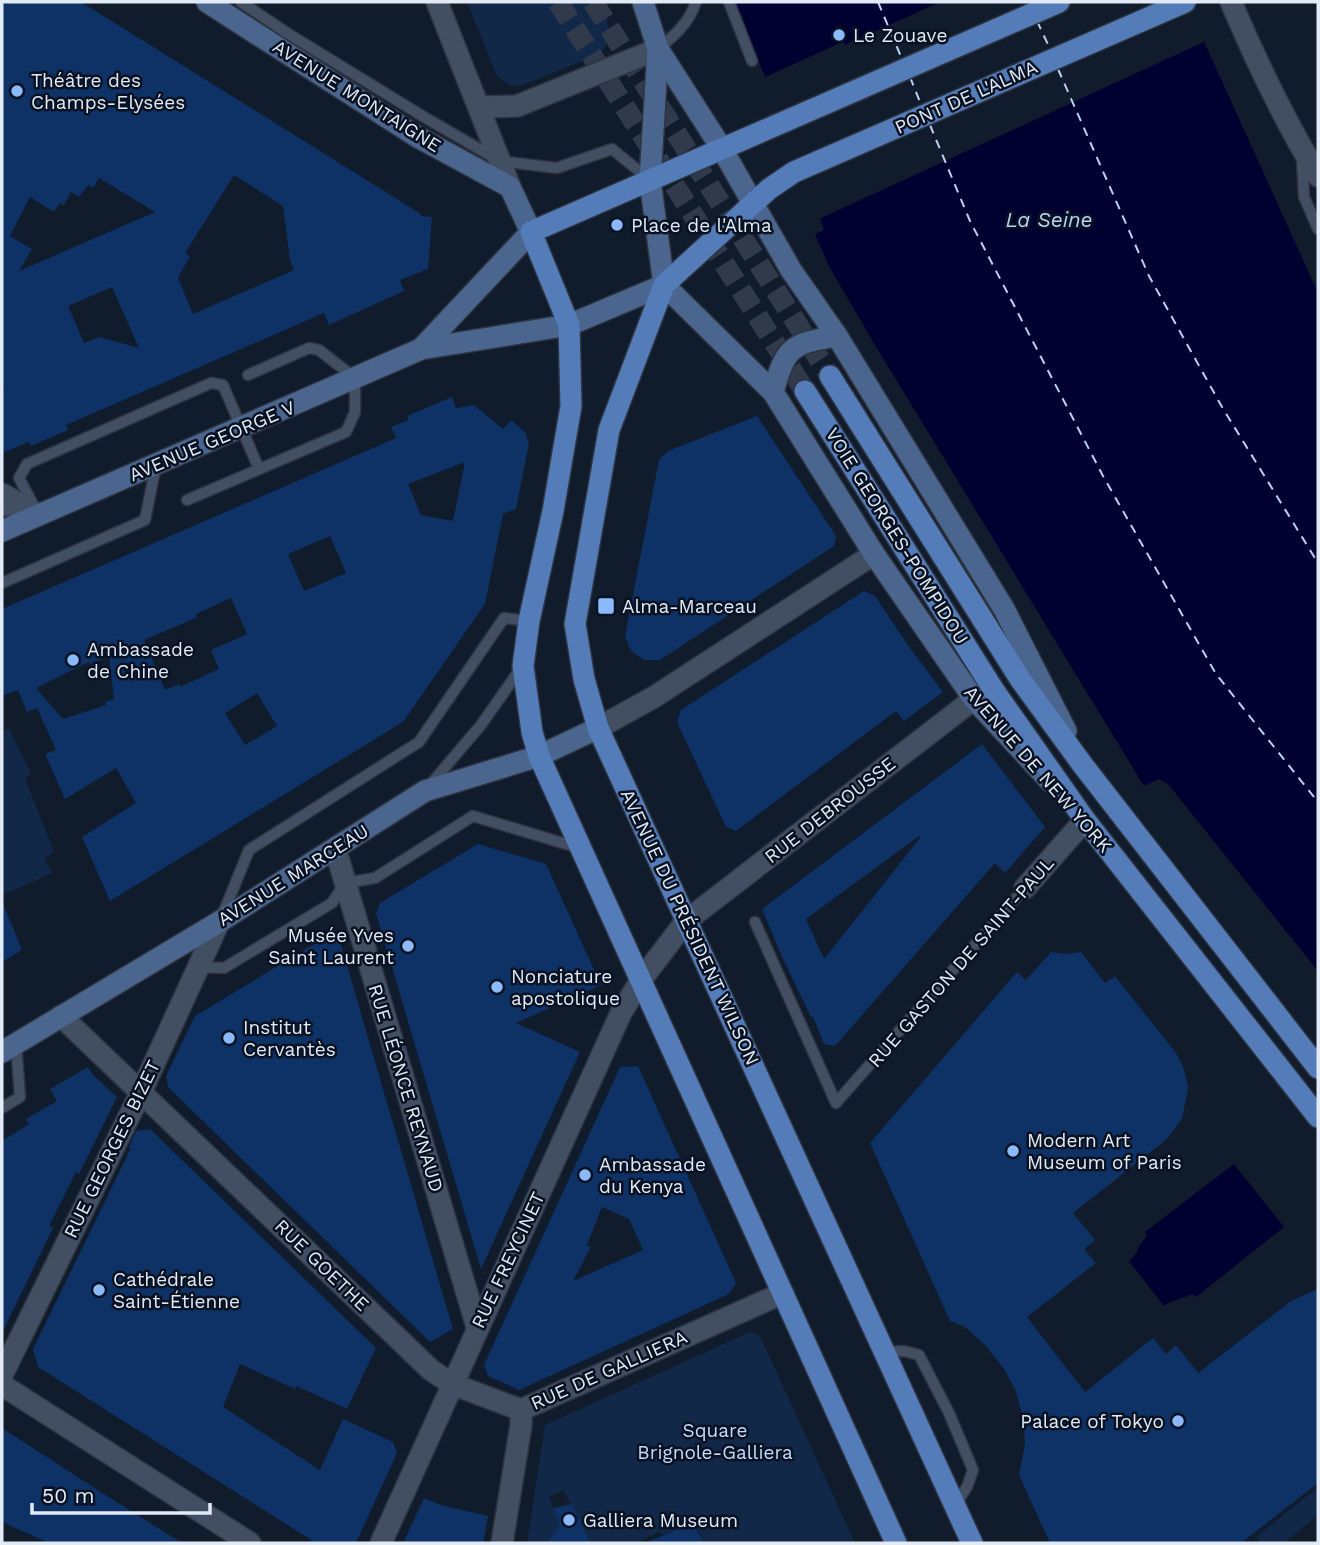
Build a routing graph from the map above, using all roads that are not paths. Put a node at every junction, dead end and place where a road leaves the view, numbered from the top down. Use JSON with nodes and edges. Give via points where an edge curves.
{"nodes":[{"id":1,"x":241,"y":2,"type":"edge"},
{"id":2,"x":437,"y":2,"type":"edge"},
{"id":3,"x":643,"y":2,"type":"edge"},
{"id":4,"x":696,"y":2,"type":"edge"},
{"id":5,"x":729,"y":2,"type":"edge"},
{"id":6,"x":1059,"y":2,"type":"edge"},
{"id":7,"x":1185,"y":2,"type":"edge"},
{"id":8,"x":1231,"y":2,"type":"edge"},
{"id":9,"x":211,"y":3,"type":"edge"},
{"id":10,"x":658,"y":48,"type":"junction"},
{"id":11,"x":752,"y":61,"type":"dead end"},
{"id":12,"x":479,"y":107,"type":"junction"},
{"id":13,"x":1301,"y":148,"type":"junction"},
{"id":14,"x":722,"y":149,"type":"junction"},
{"id":15,"x":500,"y":161,"type":"junction"},
{"id":16,"x":1318,"y":176,"type":"edge"},
{"id":17,"x":650,"y":180,"type":"junction"},
{"id":18,"x":510,"y":187,"type":"junction"},
{"id":19,"x":754,"y":203,"type":"junction"},
{"id":20,"x":1318,"y":229,"type":"edge"},
{"id":21,"x":531,"y":232,"type":"junction"},
{"id":22,"x":664,"y":285,"type":"junction"},
{"id":23,"x":569,"y":325,"type":"junction"},
{"id":24,"x":837,"y":336,"type":"junction"},
{"id":25,"x":421,"y":349,"type":"junction"},
{"id":26,"x":248,"y":375,"type":"dead end"},
{"id":27,"x":830,"y":376,"type":"tunnel mouth"},
{"id":28,"x":355,"y":378,"type":"junction"},
{"id":29,"x":804,"y":391,"type":"tunnel mouth"},
{"id":30,"x":773,"y":392,"type":"junction"},
{"id":31,"x":241,"y":428,"type":"junction"},
{"id":32,"x":156,"y":465,"type":"junction"},
{"id":33,"x":259,"y":469,"type":"junction"},
{"id":34,"x":2,"y":494,"type":"edge"},
{"id":35,"x":187,"y":500,"type":"dead end"},
{"id":36,"x":2,"y":510,"type":"edge"},
{"id":37,"x":39,"y":515,"type":"junction"},
{"id":38,"x":2,"y":531,"type":"edge"},
{"id":39,"x":874,"y":554,"type":"junction"},
{"id":40,"x":2,"y":583,"type":"edge"},
{"id":41,"x":529,"y":621,"type":"junction"},
{"id":42,"x":523,"y":666,"type":"junction"},
{"id":43,"x":974,"y":699,"type":"junction"},
{"id":44,"x":598,"y":728,"type":"junction"},
{"id":45,"x":539,"y":756,"type":"junction"},
{"id":46,"x":1082,"y":764,"type":"junction"},
{"id":47,"x":425,"y":791,"type":"junction"},
{"id":48,"x":1085,"y":820,"type":"junction"},
{"id":49,"x":335,"y":848,"type":"junction"},
{"id":50,"x":581,"y":849,"type":"junction"},
{"id":51,"x":345,"y":883,"type":"junction"},
{"id":52,"x":1026,"y":888,"type":"joint"},
{"id":53,"x":686,"y":920,"type":"junction"},
{"id":54,"x":219,"y":922,"type":"junction"},
{"id":55,"x":755,"y":922,"type":"dead end"},
{"id":56,"x":199,"y":967,"type":"junction"},
{"id":57,"x":641,"y":980,"type":"junction"},
{"id":58,"x":61,"y":1016,"type":"junction"},
{"id":59,"x":9,"y":1048,"type":"edge"},
{"id":60,"x":1318,"y":1068,"type":"edge"},
{"id":61,"x":141,"y":1092,"type":"junction"},
{"id":62,"x":2,"y":1108,"type":"edge"},
{"id":63,"x":1318,"y":1117,"type":"edge"},
{"id":64,"x":783,"y":1293,"type":"junction"},
{"id":65,"x":477,"y":1327,"type":"junction"},
{"id":66,"x":884,"y":1352,"type":"junction"},
{"id":67,"x":2,"y":1375,"type":"edge"},
{"id":68,"x":452,"y":1384,"type":"junction"},
{"id":69,"x":2,"y":1385,"type":"edge"},
{"id":70,"x":522,"y":1410,"type":"junction"},
{"id":71,"x":955,"y":1506,"type":"junction"},
{"id":72,"x":250,"y":1543,"type":"edge"},
{"id":73,"x":381,"y":1543,"type":"edge"},
{"id":74,"x":502,"y":1543,"type":"edge"},
{"id":75,"x":896,"y":1543,"type":"edge"},
{"id":76,"x":972,"y":1543,"type":"edge"}],
"edges":[{"from":1,"to":15,"type":"lane","name":"AVENUE MONTAIGNE"},
{"from":2,"to":12,"type":"street"},
{"from":3,"to":10,"type":"street"},
{"from":4,"to":10,"type":"lane","via":[[681,29]]},
{"from":5,"to":11,"type":"lane"},
{"from":6,"to":14,"type":"main road"},
{"from":7,"to":19,"type":"main road","name":"PONT DE L'ALMA","via":[[794,172]]},
{"from":8,"to":13,"type":"street"},
{"from":9,"to":18,"type":"street","name":"AVENUE MONTAIGNE","via":[[416,136]]},
{"from":10,"to":12,"type":"street","via":[[517,106]]},
{"from":10,"to":14,"type":"street"},
{"from":10,"to":17,"type":"street"},
{"from":12,"to":15,"type":"street"},
{"from":13,"to":16,"type":"street"},
{"from":13,"to":20,"type":"lane","via":[[1304,197]]},
{"from":14,"to":17,"type":"main road"},
{"from":14,"to":19,"type":"street"},
{"from":15,"to":17,"type":"lane","via":[[557,168],[611,149]]},
{"from":15,"to":18,"type":"street"},
{"from":17,"to":21,"type":"main road"},
{"from":17,"to":22,"type":"street"},
{"from":18,"to":21,"type":"street"},
{"from":19,"to":22,"type":"main road"},
{"from":19,"to":24,"type":"street","name":"AVENUE DE NEW YORK","via":[[791,270]]},
{"from":21,"to":23,"type":"main road"},
{"from":21,"to":25,"type":"street","name":"AVENUE GEORGE V"},
{"from":22,"to":23,"type":"street"},
{"from":22,"to":30,"type":"street","name":"AVENUE DE NEW YORK"},
{"from":22,"to":44,"type":"main road","name":"AVENUE DU PRÉSIDENT WILSON","via":[[609,430],[575,624]]},
{"from":23,"to":25,"type":"street","name":"AVENUE GEORGE V"},
{"from":23,"to":41,"type":"main road","via":[[571,407]]},
{"from":24,"to":30,"type":"street","via":[[812,340],[786,354]]},
{"from":24,"to":46,"type":"street","name":"AVENUE DE NEW YORK","via":[[1004,609]]},
{"from":25,"to":28,"type":"street","name":"AVENUE GEORGE V"},
{"from":26,"to":28,"type":"lane","via":[[309,348],[319,350]]},
{"from":27,"to":46,"type":"main road","name":"VOIE GEORGES-POMPIDOU","via":[[1020,679]]},
{"from":28,"to":31,"type":"street","name":"AVENUE GEORGE V"},
{"from":28,"to":33,"type":"lane","via":[[355,412],[346,432]]},
{"from":29,"to":48,"type":"main road","name":"VOIE GEORGES-POMPIDOU","via":[[995,692]]},
{"from":30,"to":39,"type":"street","name":"AVENUE DE NEW YORK"},
{"from":31,"to":32,"type":"street","name":"AVENUE GEORGE V"},
{"from":31,"to":33,"type":"lane"},
{"from":31,"to":37,"type":"lane","via":[[223,386],[211,383],[27,464],[19,478]]},
{"from":32,"to":37,"type":"street","name":"AVENUE GEORGE V"},
{"from":32,"to":40,"type":"lane","via":[[145,520]]},
{"from":33,"to":35,"type":"lane"},
{"from":34,"to":37,"type":"street"},
{"from":36,"to":37,"type":"lane"},
{"from":37,"to":38,"type":"street","name":"AVENUE GEORGE V"},
{"from":39,"to":43,"type":"street","name":"AVENUE DE NEW YORK"},
{"from":39,"to":44,"type":"street"},
{"from":41,"to":42,"type":"main road"},
{"from":41,"to":54,"type":"lane","via":[[504,618],[419,742],[249,850]]},
{"from":42,"to":45,"type":"main road"},
{"from":42,"to":47,"type":"lane"},
{"from":43,"to":48,"type":"street","name":"AVENUE DE NEW YORK"},
{"from":43,"to":53,"type":"street","name":"RUE DEBROUSSE"},
{"from":44,"to":45,"type":"street","name":"AVENUE MARCEAU"},
{"from":44,"to":53,"type":"main road","name":"AVENUE DU PRÉSIDENT WILSON"},
{"from":45,"to":47,"type":"street","name":"AVENUE MARCEAU"},
{"from":45,"to":50,"type":"main road"},
{"from":46,"to":60,"type":"main road","name":"AVENUE DE NEW YORK"},
{"from":47,"to":49,"type":"street","name":"AVENUE MARCEAU"},
{"from":48,"to":52,"type":"street","name":"RUE GASTON DE SAINT-PAUL"},
{"from":48,"to":63,"type":"main road","name":"AVENUE DE NEW YORK"},
{"from":49,"to":51,"type":"street","name":"RUE LÉONCE REYNAUD"},
{"from":49,"to":54,"type":"street","name":"AVENUE MARCEAU"},
{"from":50,"to":51,"type":"lane","via":[[474,816],[375,878]]},
{"from":50,"to":57,"type":"main road"},
{"from":51,"to":56,"type":"lane","via":[[331,903],[224,968]]},
{"from":51,"to":65,"type":"street","name":"RUE LÉONCE REYNAUD"},
{"from":52,"to":55,"type":"lane","name":"RUE GASTON DE SAINT-PAUL","via":[[836,1103]]},
{"from":53,"to":57,"type":"street","name":"RUE DEBROUSSE"},
{"from":53,"to":66,"type":"main road","name":"AVENUE DU PRÉSIDENT WILSON"},
{"from":54,"to":56,"type":"street","name":"RUE GEORGES BIZET"},
{"from":54,"to":58,"type":"street","name":"AVENUE MARCEAU"},
{"from":56,"to":61,"type":"street","name":"RUE GEORGES BIZET"},
{"from":57,"to":64,"type":"main road"},
{"from":57,"to":65,"type":"street","name":"RUE FREYCINET","via":[[621,1013]]},
{"from":58,"to":59,"type":"street","name":"AVENUE MARCEAU"},
{"from":58,"to":61,"type":"street","name":"RUE GOETHE"},
{"from":59,"to":62,"type":"lane","via":[[20,1097]]},
{"from":61,"to":67,"type":"street","name":"RUE GEORGES BIZET"},
{"from":61,"to":68,"type":"street","name":"RUE GOETHE","via":[[431,1370]]},
{"from":64,"to":70,"type":"street","name":"RUE DE GALLIERA"},
{"from":64,"to":75,"type":"main road"},
{"from":65,"to":68,"type":"street","name":"RUE FREYCINET"},
{"from":66,"to":71,"type":"main road","name":"AVENUE DU PRÉSIDENT WILSON"},
{"from":66,"to":71,"type":"lane","via":[[919,1355],[949,1413],[973,1470]]},
{"from":68,"to":70,"type":"street","name":"RUE GOETHE"},
{"from":68,"to":73,"type":"street","name":"RUE FREYCINET"},
{"from":69,"to":72,"type":"street"},
{"from":70,"to":74,"type":"street","name":"RUE DE GALLIERA"},
{"from":71,"to":76,"type":"main road","name":"AVENUE DU PRÉSIDENT WILSON"}]}
